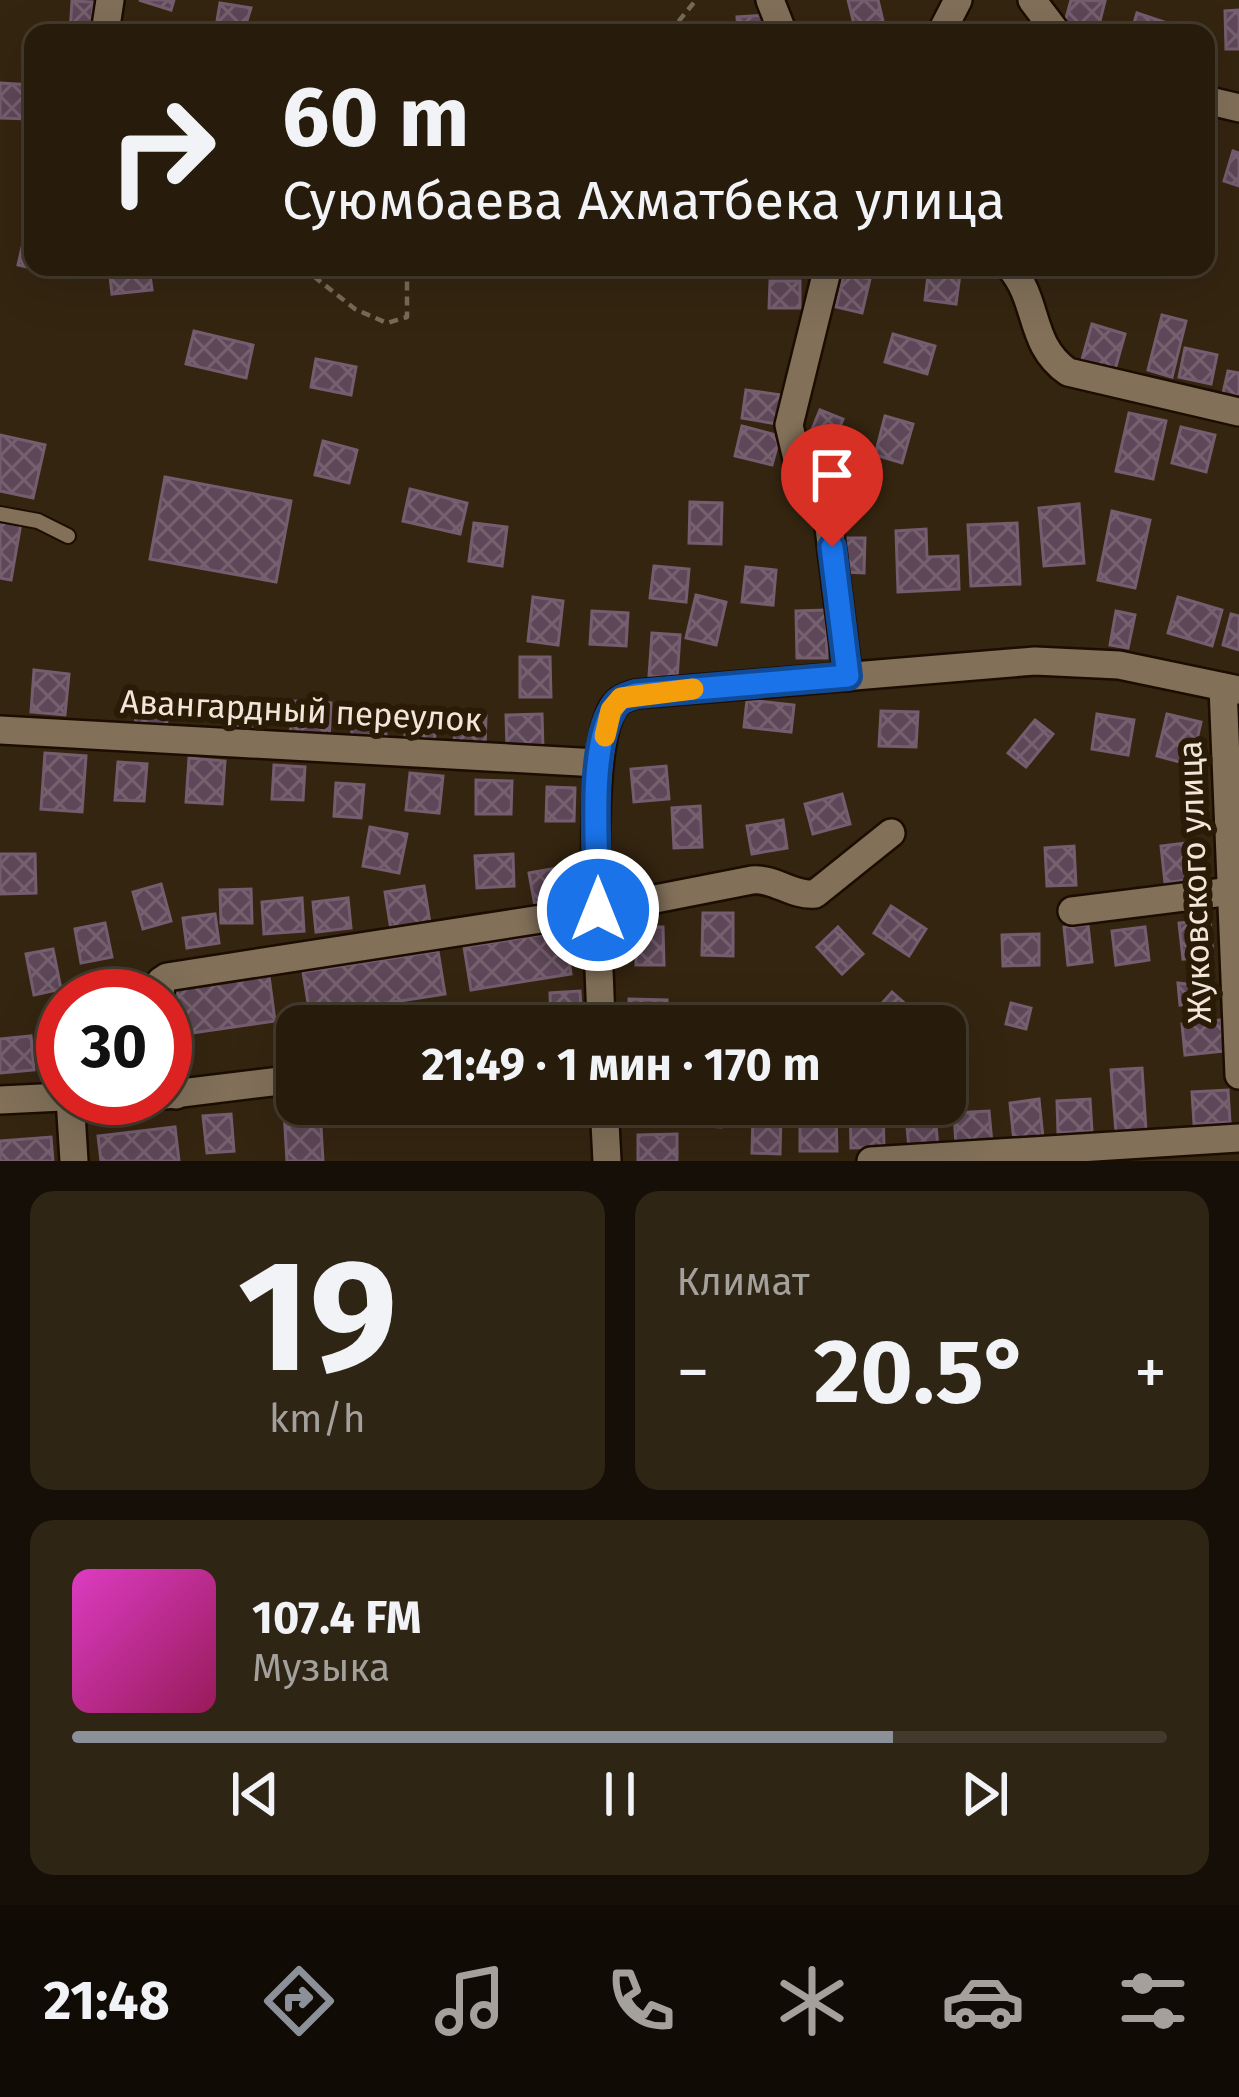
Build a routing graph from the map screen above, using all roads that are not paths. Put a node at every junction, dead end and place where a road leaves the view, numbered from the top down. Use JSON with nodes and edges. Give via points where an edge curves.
{"nodes":[{"id":1,"x":1032,"y":0,"type":"edge"},
{"id":2,"x":1050,"y":24,"type":"edge"},
{"id":3,"x":826,"y":276,"type":"edge"},
{"id":4,"x":1016,"y":276,"type":"edge"},
{"id":5,"x":1239,"y":412,"type":"edge"},
{"id":6,"x":0,"y":514,"type":"edge"},
{"id":7,"x":68,"y":536,"type":"dead end"},
{"id":8,"x":848,"y":676,"type":"junction"},
{"id":9,"x":1231,"y":688,"type":"edge"},
{"id":10,"x":0,"y":730,"type":"edge"},
{"id":11,"x":598,"y":763,"type":"junction"},
{"id":12,"x":892,"y":833,"type":"dead end"},
{"id":13,"x":1232,"y":891,"type":"junction"},
{"id":14,"x":598,"y":910,"type":"junction"},
{"id":15,"x":1072,"y":911,"type":"dead end"},
{"id":16,"x":192,"y":973,"type":"edge"},
{"id":17,"x":600,"y":1005,"type":"edge"},
{"id":18,"x":1239,"y":1075,"type":"edge"},
{"id":19,"x":276,"y":1082,"type":"edge"},
{"id":20,"x":192,"y":1092,"type":"edge"},
{"id":21,"x":36,"y":1098,"type":"edge"},
{"id":22,"x":0,"y":1100,"type":"edge"},
{"id":23,"x":70,"y":1125,"type":"edge"},
{"id":24,"x":605,"y":1125,"type":"edge"},
{"id":25,"x":1239,"y":1138,"type":"edge"},
{"id":26,"x":74,"y":1161,"type":"edge"},
{"id":27,"x":607,"y":1161,"type":"edge"},
{"id":28,"x":872,"y":1161,"type":"edge"}],
"edges":[{"from":1,"to":2,"type":"street"},
{"from":3,"to":8,"type":"street","via":[[789,425],[800,472],[824,495]]},
{"from":4,"to":5,"type":"street","via":[[1039,340],[1068,372]]},
{"from":6,"to":7,"type":"lane"},
{"from":8,"to":9,"type":"street","via":[[1035,661],[1119,665]]},
{"from":8,"to":11,"type":"street","via":[[621,698]]},
{"from":9,"to":13,"type":"street","name":"Жуковского улица"},
{"from":10,"to":11,"type":"street","name":"Авангардный переулок"},
{"from":11,"to":14,"type":"street"},
{"from":12,"to":14,"type":"street","via":[[815,894],[759,879]]},
{"from":13,"to":15,"type":"street"},
{"from":13,"to":18,"type":"street","name":"Жуковского улица"},
{"from":14,"to":16,"type":"street"},
{"from":14,"to":17,"type":"street"},
{"from":19,"to":20,"type":"street"},
{"from":21,"to":22,"type":"street"},
{"from":23,"to":26,"type":"street"},
{"from":24,"to":27,"type":"street"},
{"from":25,"to":28,"type":"street"}]}
